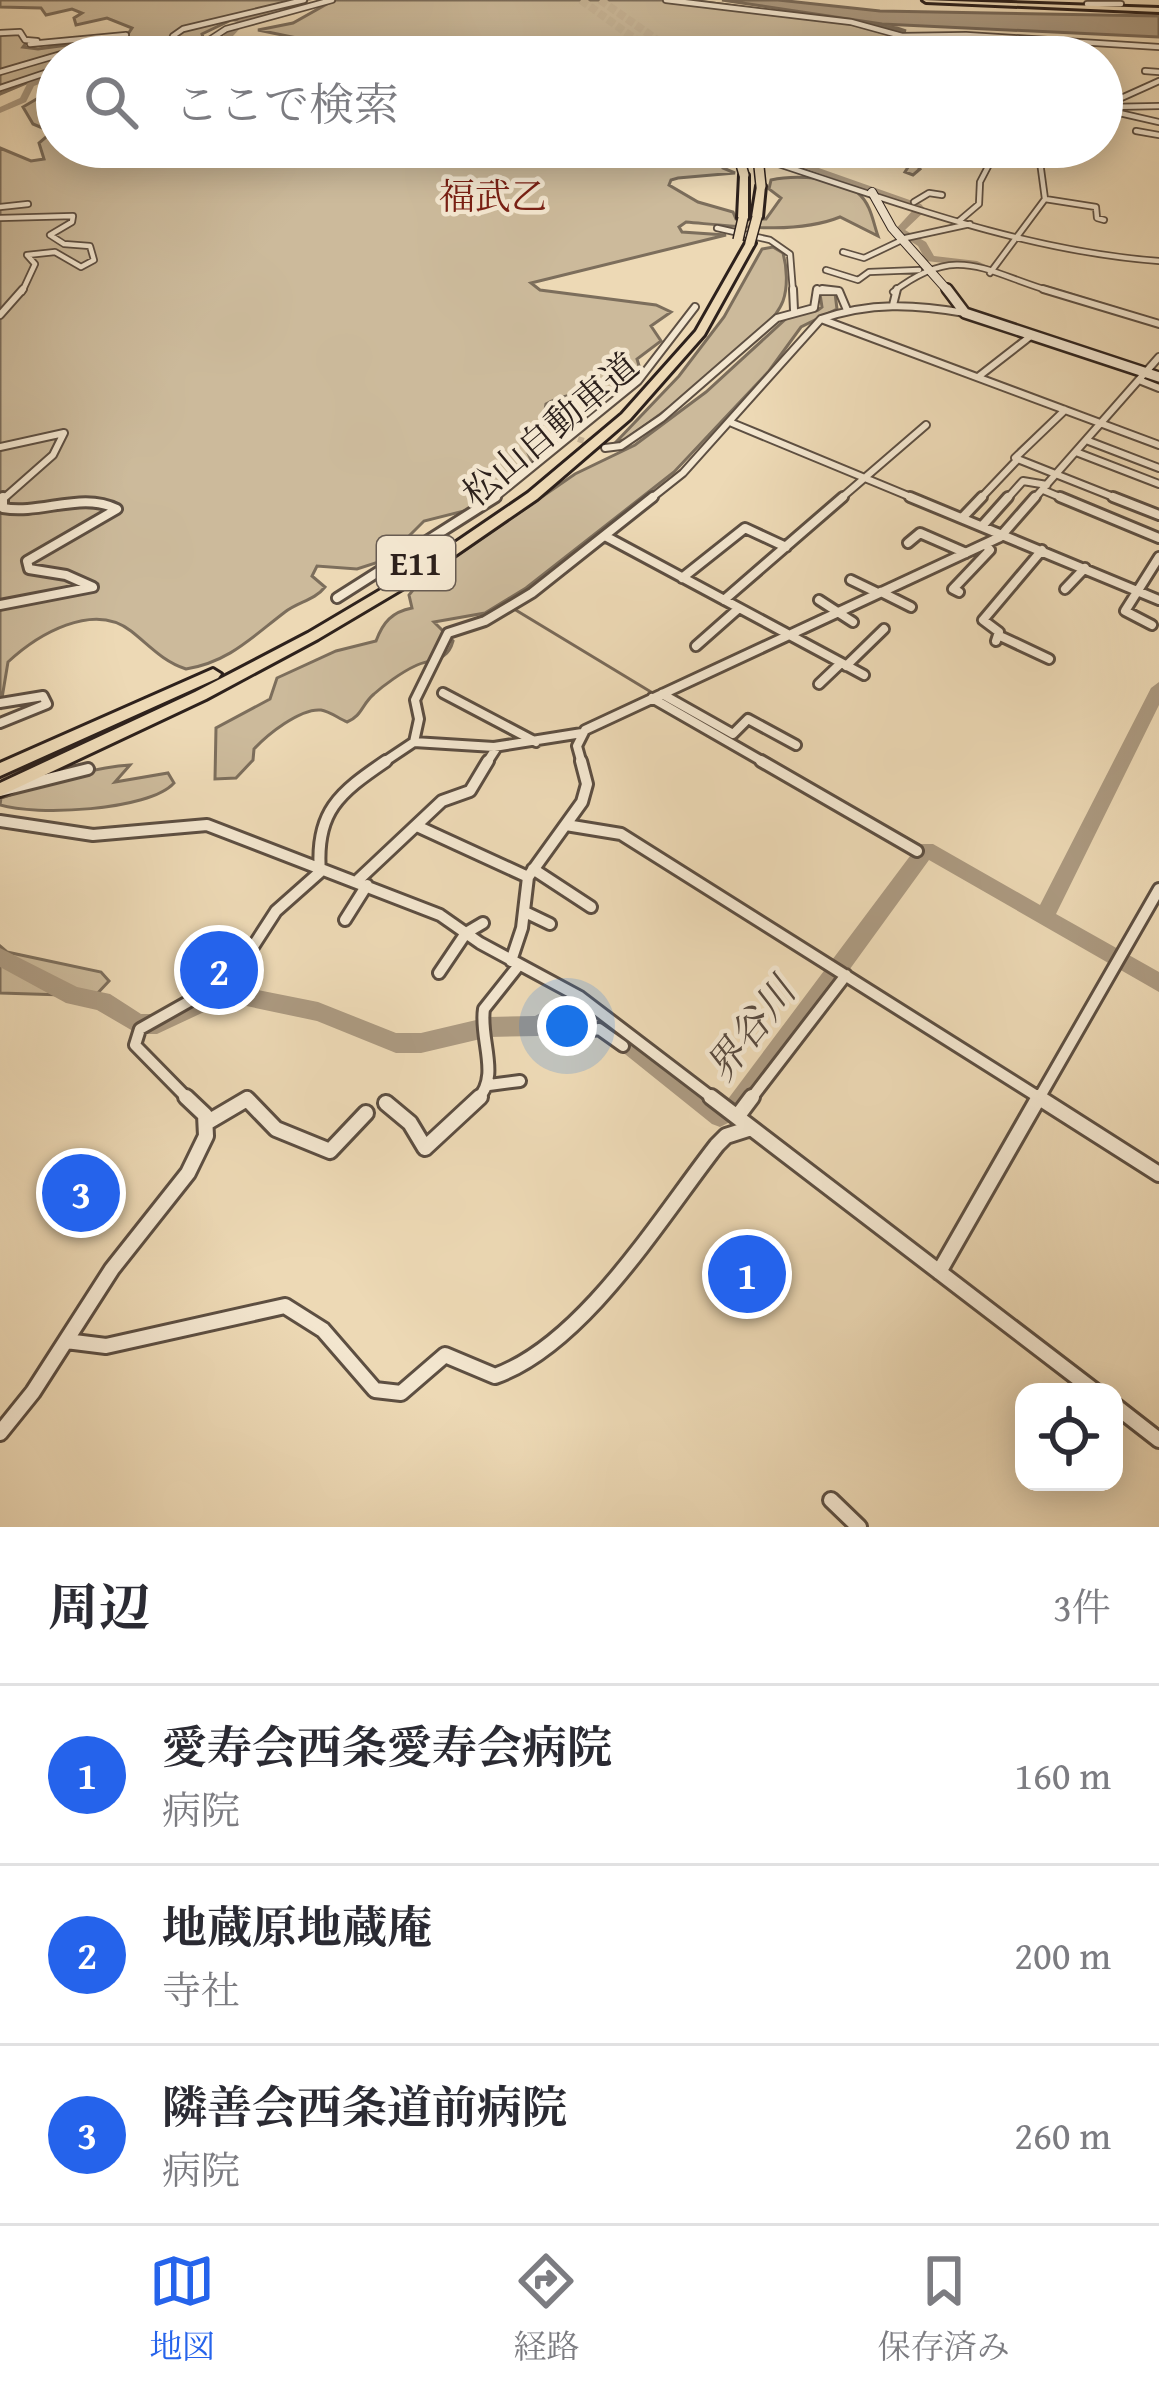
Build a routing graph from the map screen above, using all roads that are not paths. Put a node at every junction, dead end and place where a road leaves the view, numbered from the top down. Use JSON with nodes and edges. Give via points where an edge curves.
{"nodes":[{"id":1,"x":304,"y":0,"type":"edge"},
{"id":2,"x":332,"y":0,"type":"edge"},
{"id":3,"x":666,"y":0,"type":"edge"},
{"id":4,"x":926,"y":0,"type":"edge"},
{"id":5,"x":994,"y":0,"type":"edge"},
{"id":6,"x":1120,"y":3,"type":"edge"},
{"id":7,"x":1009,"y":4,"type":"junction"},
{"id":8,"x":1088,"y":4,"type":"dead end"},
{"id":9,"x":1158,"y":4,"type":"edge"},
{"id":10,"x":1142,"y":9,"type":"junction"},
{"id":11,"x":0,"y":33,"type":"edge"},
{"id":12,"x":912,"y":35,"type":"joint"},
{"id":13,"x":933,"y":35,"type":"joint"},
{"id":14,"x":172,"y":36,"type":"edge"},
{"id":15,"x":211,"y":36,"type":"edge"},
{"id":16,"x":952,"y":36,"type":"edge"},
{"id":17,"x":36,"y":40,"type":"edge"},
{"id":18,"x":1123,"y":45,"type":"edge"},
{"id":19,"x":1158,"y":47,"type":"edge"},
{"id":20,"x":1134,"y":48,"type":"dead end"},
{"id":21,"x":36,"y":61,"type":"edge"},
{"id":22,"x":1145,"y":71,"type":"dead end"},
{"id":23,"x":0,"y":72,"type":"edge"},
{"id":24,"x":1159,"y":72,"type":"edge"},
{"id":25,"x":36,"y":76,"type":"edge"},
{"id":26,"x":1159,"y":82,"type":"edge"},
{"id":27,"x":0,"y":88,"type":"edge"},
{"id":28,"x":1131,"y":96,"type":"junction"},
{"id":29,"x":1123,"y":100,"type":"edge"},
{"id":30,"x":1123,"y":108,"type":"edge"},
{"id":31,"x":1158,"y":109,"type":"edge"},
{"id":32,"x":1123,"y":112,"type":"edge"},
{"id":33,"x":1144,"y":118,"type":"junction"},
{"id":34,"x":1159,"y":124,"type":"edge"},
{"id":35,"x":1136,"y":131,"type":"dead end"},
{"id":36,"x":1159,"y":135,"type":"edge"},
{"id":37,"x":742,"y":168,"type":"edge"},
{"id":38,"x":759,"y":168,"type":"edge"},
{"id":39,"x":789,"y":168,"type":"edge"},
{"id":40,"x":989,"y":168,"type":"edge"},
{"id":41,"x":1039,"y":168,"type":"edge"},
{"id":42,"x":964,"y":194,"type":"dead end"},
{"id":43,"x":889,"y":195,"type":"joint"},
{"id":44,"x":942,"y":195,"type":"dead end"},
{"id":45,"x":873,"y":196,"type":"junction"},
{"id":46,"x":980,"y":198,"type":"junction"},
{"id":47,"x":1045,"y":199,"type":"junction"},
{"id":48,"x":913,"y":202,"type":"junction"},
{"id":49,"x":931,"y":203,"type":"dead end"},
{"id":50,"x":28,"y":204,"type":"dead end"},
{"id":51,"x":0,"y":207,"type":"edge"},
{"id":52,"x":0,"y":218,"type":"edge"},
{"id":53,"x":1104,"y":220,"type":"dead end"},
{"id":54,"x":958,"y":221,"type":"junction"},
{"id":55,"x":970,"y":224,"type":"junction"},
{"id":56,"x":717,"y":228,"type":"dead end"},
{"id":57,"x":1016,"y":238,"type":"junction"},
{"id":58,"x":901,"y":240,"type":"junction"},
{"id":59,"x":744,"y":241,"type":"junction"},
{"id":60,"x":843,"y":252,"type":"dead end"},
{"id":61,"x":1159,"y":261,"type":"edge"},
{"id":62,"x":988,"y":267,"type":"junction"},
{"id":63,"x":927,"y":268,"type":"junction"},
{"id":64,"x":826,"y":270,"type":"dead end"},
{"id":65,"x":893,"y":305,"type":"junction"},
{"id":66,"x":695,"y":307,"type":"dead end"},
{"id":67,"x":794,"y":310,"type":"junction"},
{"id":68,"x":847,"y":310,"type":"junction"},
{"id":69,"x":965,"y":313,"type":"junction"},
{"id":70,"x":0,"y":315,"type":"edge"},
{"id":71,"x":820,"y":319,"type":"junction"},
{"id":72,"x":1159,"y":324,"type":"edge"},
{"id":73,"x":1032,"y":335,"type":"junction"},
{"id":74,"x":1159,"y":357,"type":"edge"},
{"id":75,"x":1142,"y":376,"type":"junction"},
{"id":76,"x":1159,"y":376,"type":"edge"},
{"id":77,"x":978,"y":377,"type":"junction"},
{"id":78,"x":1159,"y":388,"type":"edge"},
{"id":79,"x":1065,"y":410,"type":"junction"},
{"id":80,"x":732,"y":423,"type":"junction"},
{"id":81,"x":1101,"y":423,"type":"junction"},
{"id":82,"x":926,"y":425,"type":"dead end"},
{"id":83,"x":1086,"y":440,"type":"junction"},
{"id":84,"x":1159,"y":445,"type":"edge"},
{"id":85,"x":0,"y":447,"type":"edge"},
{"id":86,"x":604,"y":448,"type":"tunnel mouth"},
{"id":87,"x":1076,"y":452,"type":"junction"},
{"id":88,"x":1018,"y":459,"type":"junction"},
{"id":89,"x":1159,"y":468,"type":"edge"},
{"id":90,"x":1058,"y":474,"type":"junction"},
{"id":91,"x":867,"y":477,"type":"junction"},
{"id":92,"x":1159,"y":484,"type":"edge"},
{"id":93,"x":1045,"y":488,"type":"junction"},
{"id":94,"x":1159,"y":513,"type":"edge"},
{"id":95,"x":963,"y":517,"type":"junction"},
{"id":96,"x":983,"y":525,"type":"junction"},
{"id":97,"x":1004,"y":534,"type":"junction"},
{"id":98,"x":604,"y":536,"type":"junction"},
{"id":99,"x":1159,"y":538,"type":"edge"},
{"id":100,"x":908,"y":544,"type":"dead end"},
{"id":101,"x":986,"y":544,"type":"junction"},
{"id":102,"x":786,"y":547,"type":"junction"},
{"id":103,"x":1042,"y":550,"type":"junction"},
{"id":104,"x":966,"y":553,"type":"junction"},
{"id":105,"x":1159,"y":557,"type":"edge"},
{"id":106,"x":1085,"y":568,"type":"junction"},
{"id":107,"x":682,"y":578,"type":"junction"},
{"id":108,"x":850,"y":580,"type":"dead end"},
{"id":109,"x":1065,"y":589,"type":"dead end"},
{"id":110,"x":1135,"y":590,"type":"junction"},
{"id":111,"x":880,"y":592,"type":"junction"},
{"id":112,"x":959,"y":592,"type":"dead end"},
{"id":113,"x":337,"y":598,"type":"dead end"},
{"id":114,"x":724,"y":600,"type":"junction"},
{"id":115,"x":819,"y":600,"type":"dead end"},
{"id":116,"x":1159,"y":600,"type":"edge"},
{"id":117,"x":0,"y":605,"type":"edge"},
{"id":118,"x":911,"y":607,"type":"dead end"},
{"id":119,"x":739,"y":608,"type":"junction"},
{"id":120,"x":840,"y":611,"type":"junction"},
{"id":121,"x":854,"y":622,"type":"dead end"},
{"id":122,"x":1152,"y":626,"type":"dead end"},
{"id":123,"x":884,"y":629,"type":"dead end"},
{"id":124,"x":788,"y":635,"type":"junction"},
{"id":125,"x":696,"y":646,"type":"dead end"},
{"id":126,"x":1049,"y":659,"type":"dead end"},
{"id":127,"x":844,"y":664,"type":"junction"},
{"id":128,"x":863,"y":675,"type":"dead end"},
{"id":129,"x":819,"y":684,"type":"dead end"},
{"id":130,"x":443,"y":693,"type":"dead end"},
{"id":131,"x":657,"y":696,"type":"junction"},
{"id":132,"x":0,"y":703,"type":"edge"},
{"id":133,"x":0,"y":723,"type":"edge"},
{"id":134,"x":582,"y":734,"type":"junction"},
{"id":135,"x":414,"y":742,"type":"junction"},
{"id":136,"x":536,"y":742,"type":"junction"},
{"id":137,"x":796,"y":745,"type":"dead end"},
{"id":138,"x":497,"y":747,"type":"junction"},
{"id":139,"x":88,"y":769,"type":"dead end"},
{"id":140,"x":0,"y":770,"type":"edge"},
{"id":141,"x":0,"y":791,"type":"edge"},
{"id":142,"x":0,"y":821,"type":"edge"},
{"id":143,"x":566,"y":825,"type":"junction"},
{"id":144,"x":419,"y":827,"type":"junction"},
{"id":145,"x":917,"y":851,"type":"dead end"},
{"id":146,"x":320,"y":872,"type":"junction"},
{"id":147,"x":530,"y":873,"type":"junction"},
{"id":148,"x":362,"y":883,"type":"junction"},
{"id":149,"x":1159,"y":889,"type":"edge"},
{"id":150,"x":590,"y":907,"type":"dead end"},
{"id":151,"x":525,"y":912,"type":"junction"},
{"id":152,"x":345,"y":920,"type":"dead end"},
{"id":153,"x":483,"y":923,"type":"dead end"},
{"id":154,"x":550,"y":924,"type":"dead end"},
{"id":155,"x":466,"y":933,"type":"junction"},
{"id":156,"x":515,"y":963,"type":"junction"},
{"id":157,"x":841,"y":972,"type":"junction"},
{"id":158,"x":439,"y":973,"type":"dead end"},
{"id":159,"x":604,"y":1024,"type":"junction"},
{"id":160,"x":580,"y":1032,"type":"dead end"},
{"id":161,"x":623,"y":1046,"type":"dead end"},
{"id":162,"x":520,"y":1081,"type":"dead end"},
{"id":163,"x":489,"y":1085,"type":"junction"},
{"id":164,"x":1038,"y":1097,"type":"junction"},
{"id":165,"x":386,"y":1103,"type":"dead end"},
{"id":166,"x":366,"y":1113,"type":"dead end"},
{"id":167,"x":732,"y":1113,"type":"junction"},
{"id":168,"x":208,"y":1122,"type":"junction"},
{"id":169,"x":752,"y":1128,"type":"junction"},
{"id":170,"x":1159,"y":1174,"type":"edge"},
{"id":171,"x":939,"y":1271,"type":"junction"},
{"id":172,"x":66,"y":1341,"type":"junction"},
{"id":173,"x":1084,"y":1383,"type":"edge"},
{"id":174,"x":1123,"y":1413,"type":"edge"},
{"id":175,"x":0,"y":1433,"type":"edge"},
{"id":176,"x":1159,"y":1440,"type":"edge"},
{"id":177,"x":831,"y":1500,"type":"dead end"},
{"id":178,"x":859,"y":1527,"type":"edge"}],
"edges":[{"from":1,"to":14,"type":"street"},
{"from":2,"to":15,"type":"street"},
{"from":3,"to":12,"type":"street"},
{"from":4,"to":7,"type":"highway"},
{"from":5,"to":7,"type":"street"},
{"from":6,"to":8,"type":"street"},
{"from":6,"to":10,"type":"street"},
{"from":7,"to":10,"type":"highway"},
{"from":9,"to":10,"type":"highway"},
{"from":11,"to":17,"type":"street"},
{"from":12,"to":13,"type":"street"},
{"from":13,"to":16,"type":"street"},
{"from":18,"to":19,"type":"street"},
{"from":19,"to":20,"type":"street"},
{"from":21,"to":23,"type":"street"},
{"from":22,"to":24,"type":"street"},
{"from":25,"to":27,"type":"street"},
{"from":26,"to":28,"type":"street"},
{"from":28,"to":29,"type":"street"},
{"from":28,"to":31,"type":"street"},
{"from":30,"to":31,"type":"street"},
{"from":31,"to":33,"type":"street"},
{"from":32,"to":33,"type":"street"},
{"from":33,"to":34,"type":"street"},
{"from":35,"to":36,"type":"street"},
{"from":37,"to":59,"type":"highway","name":"松山自動車道","number":"E11","bridge":true},
{"from":38,"to":59,"type":"highway","name":"松山自動車道","number":"E11","bridge":true,"via":[[757,217]]},
{"from":39,"to":45,"type":"street"},
{"from":40,"to":46,"type":"street"},
{"from":41,"to":47,"type":"street"},
{"from":42,"to":46,"type":"street"},
{"from":43,"to":45,"type":"street"},
{"from":43,"to":48,"type":"street"},
{"from":44,"to":48,"type":"street"},
{"from":45,"to":58,"type":"street"},
{"from":46,"to":54,"type":"street"},
{"from":47,"to":53,"type":"street","via":[[1096,207]]},
{"from":47,"to":57,"type":"street"},
{"from":48,"to":49,"type":"street"},
{"from":48,"to":54,"type":"street"},
{"from":50,"to":51,"type":"street"},
{"from":52,"to":70,"type":"street","via":[[73,216],[50,235],[90,246],[94,260],[81,267],[56,252],[27,255],[35,263],[29,278]]},
{"from":54,"to":55,"type":"street"},
{"from":55,"to":57,"type":"street"},
{"from":55,"to":58,"type":"street"},
{"from":56,"to":67,"type":"street","via":[[790,254]]},
{"from":57,"to":61,"type":"street"},
{"from":57,"to":62,"type":"street"},
{"from":58,"to":60,"type":"street","via":[[862,259]]},
{"from":58,"to":63,"type":"street"},
{"from":59,"to":140,"type":"highway","name":"松山自動車道","number":"E11","via":[[706,310],[656,374],[481,522],[250,656]]},
{"from":59,"to":141,"type":"highway","name":"松山自動車道","number":"E11","via":[[722,300],[677,363],[526,499],[296,644]]},
{"from":62,"to":63,"type":"street"},
{"from":62,"to":72,"type":"street"},
{"from":63,"to":64,"type":"street","via":[[858,280]]},
{"from":63,"to":65,"type":"street","via":[[895,290]]},
{"from":63,"to":69,"type":"street"},
{"from":65,"to":68,"type":"street"},
{"from":65,"to":69,"type":"street"},
{"from":66,"to":113,"type":"street","via":[[638,381],[574,437],[496,498]]},
{"from":67,"to":68,"type":"street","via":[[814,308],[814,291],[828,288],[839,291]]},
{"from":67,"to":86,"type":"street","via":[[662,418],[621,446]]},
{"from":68,"to":71,"type":"street"},
{"from":69,"to":73,"type":"street"},
{"from":71,"to":77,"type":"street"},
{"from":71,"to":80,"type":"street"},
{"from":73,"to":75,"type":"street"},
{"from":73,"to":77,"type":"street"},
{"from":74,"to":75,"type":"street"},
{"from":75,"to":76,"type":"street"},
{"from":75,"to":78,"type":"street"},
{"from":75,"to":81,"type":"street"},
{"from":77,"to":79,"type":"street"},
{"from":79,"to":81,"type":"street"},
{"from":79,"to":88,"type":"street"},
{"from":80,"to":91,"type":"street"},
{"from":80,"to":98,"type":"street"},
{"from":81,"to":83,"type":"street"},
{"from":81,"to":84,"type":"street"},
{"from":82,"to":91,"type":"street"},
{"from":83,"to":87,"type":"street"},
{"from":83,"to":89,"type":"street"},
{"from":85,"to":117,"type":"street","via":[[64,433],[53,455],[2,498],[3,508],[32,513],[96,500],[117,509],[27,561],[33,571],[93,587]]},
{"from":87,"to":90,"type":"street"},
{"from":87,"to":92,"type":"street"},
{"from":88,"to":90,"type":"street"},
{"from":88,"to":95,"type":"street"},
{"from":90,"to":93,"type":"street"},
{"from":90,"to":94,"type":"street"},
{"from":91,"to":95,"type":"street"},
{"from":91,"to":102,"type":"street"},
{"from":93,"to":96,"type":"street","via":[[1023,481]]},
{"from":93,"to":97,"type":"street"},
{"from":93,"to":99,"type":"street"},
{"from":95,"to":96,"type":"street"},
{"from":96,"to":97,"type":"street"},
{"from":97,"to":101,"type":"street"},
{"from":97,"to":103,"type":"street"},
{"from":98,"to":107,"type":"street"},
{"from":98,"to":135,"type":"street","via":[[491,618],[448,633],[415,700]]},
{"from":100,"to":104,"type":"street","via":[[920,533]]},
{"from":101,"to":104,"type":"street"},
{"from":101,"to":112,"type":"street","via":[[990,550],[953,589]]},
{"from":102,"to":107,"type":"street","via":[[745,528]]},
{"from":102,"to":114,"type":"street"},
{"from":103,"to":106,"type":"street"},
{"from":103,"to":126,"type":"street","via":[[982,620],[998,639]]},
{"from":104,"to":111,"type":"street"},
{"from":105,"to":110,"type":"street"},
{"from":106,"to":109,"type":"street"},
{"from":106,"to":110,"type":"street"},
{"from":107,"to":114,"type":"street"},
{"from":108,"to":111,"type":"street"},
{"from":110,"to":116,"type":"street"},
{"from":110,"to":122,"type":"street","via":[[1125,610]]},
{"from":111,"to":118,"type":"street"},
{"from":111,"to":120,"type":"street"},
{"from":114,"to":119,"type":"street"},
{"from":115,"to":120,"type":"street"},
{"from":119,"to":124,"type":"street"},
{"from":119,"to":125,"type":"street"},
{"from":120,"to":121,"type":"street"},
{"from":120,"to":124,"type":"street"},
{"from":123,"to":127,"type":"street"},
{"from":124,"to":127,"type":"street"},
{"from":124,"to":131,"type":"street"},
{"from":127,"to":128,"type":"street"},
{"from":127,"to":129,"type":"street"},
{"from":130,"to":136,"type":"street"},
{"from":131,"to":134,"type":"street"},
{"from":131,"to":137,"type":"street","via":[[733,734],[748,719]]},
{"from":131,"to":145,"type":"street"},
{"from":132,"to":133,"type":"street","via":[[43,696],[47,704]]},
{"from":134,"to":136,"type":"street"},
{"from":134,"to":143,"type":"street","via":[[585,793]]},
{"from":135,"to":138,"type":"street"},
{"from":135,"to":146,"type":"street","via":[[342,791],[316,836]]},
{"from":136,"to":138,"type":"street"},
{"from":138,"to":144,"type":"street","via":[[470,791],[442,801]]},
{"from":139,"to":141,"type":"street"},
{"from":142,"to":146,"type":"street","via":[[94,836],[208,825]]},
{"from":143,"to":147,"type":"street"},
{"from":143,"to":157,"type":"street","via":[[620,835]]},
{"from":144,"to":147,"type":"street"},
{"from":144,"to":148,"type":"street"},
{"from":146,"to":148,"type":"street"},
{"from":146,"to":168,"type":"street","via":[[276,911],[234,976],[151,1019],[136,1036],[141,1055]]},
{"from":147,"to":150,"type":"street"},
{"from":147,"to":151,"type":"street"},
{"from":148,"to":152,"type":"street"},
{"from":148,"to":155,"type":"street"},
{"from":149,"to":164,"type":"street"},
{"from":151,"to":154,"type":"street"},
{"from":151,"to":156,"type":"street"},
{"from":153,"to":155,"type":"street"},
{"from":155,"to":156,"type":"street"},
{"from":155,"to":158,"type":"street"},
{"from":156,"to":159,"type":"street","via":[[559,984]]},
{"from":156,"to":163,"type":"street","via":[[490,996],[482,1029]]},
{"from":157,"to":164,"type":"street"},
{"from":157,"to":167,"type":"street"},
{"from":159,"to":160,"type":"street"},
{"from":159,"to":161,"type":"street"},
{"from":159,"to":167,"type":"street"},
{"from":162,"to":163,"type":"street"},
{"from":163,"to":165,"type":"street","via":[[425,1148]]},
{"from":164,"to":170,"type":"street"},
{"from":164,"to":171,"type":"street"},
{"from":166,"to":168,"type":"street","via":[[330,1151],[276,1129],[247,1100]]},
{"from":167,"to":169,"type":"street"},
{"from":168,"to":172,"type":"street","via":[[188,1173]]},
{"from":169,"to":171,"type":"street"},
{"from":169,"to":172,"type":"street","via":[[717,1144],[550,1347],[500,1376],[445,1355],[401,1393],[375,1390],[317,1325],[285,1306],[106,1346]]},
{"from":171,"to":173,"type":"street"},
{"from":172,"to":175,"type":"street"},
{"from":174,"to":176,"type":"street"},
{"from":177,"to":178,"type":"street"}]}
